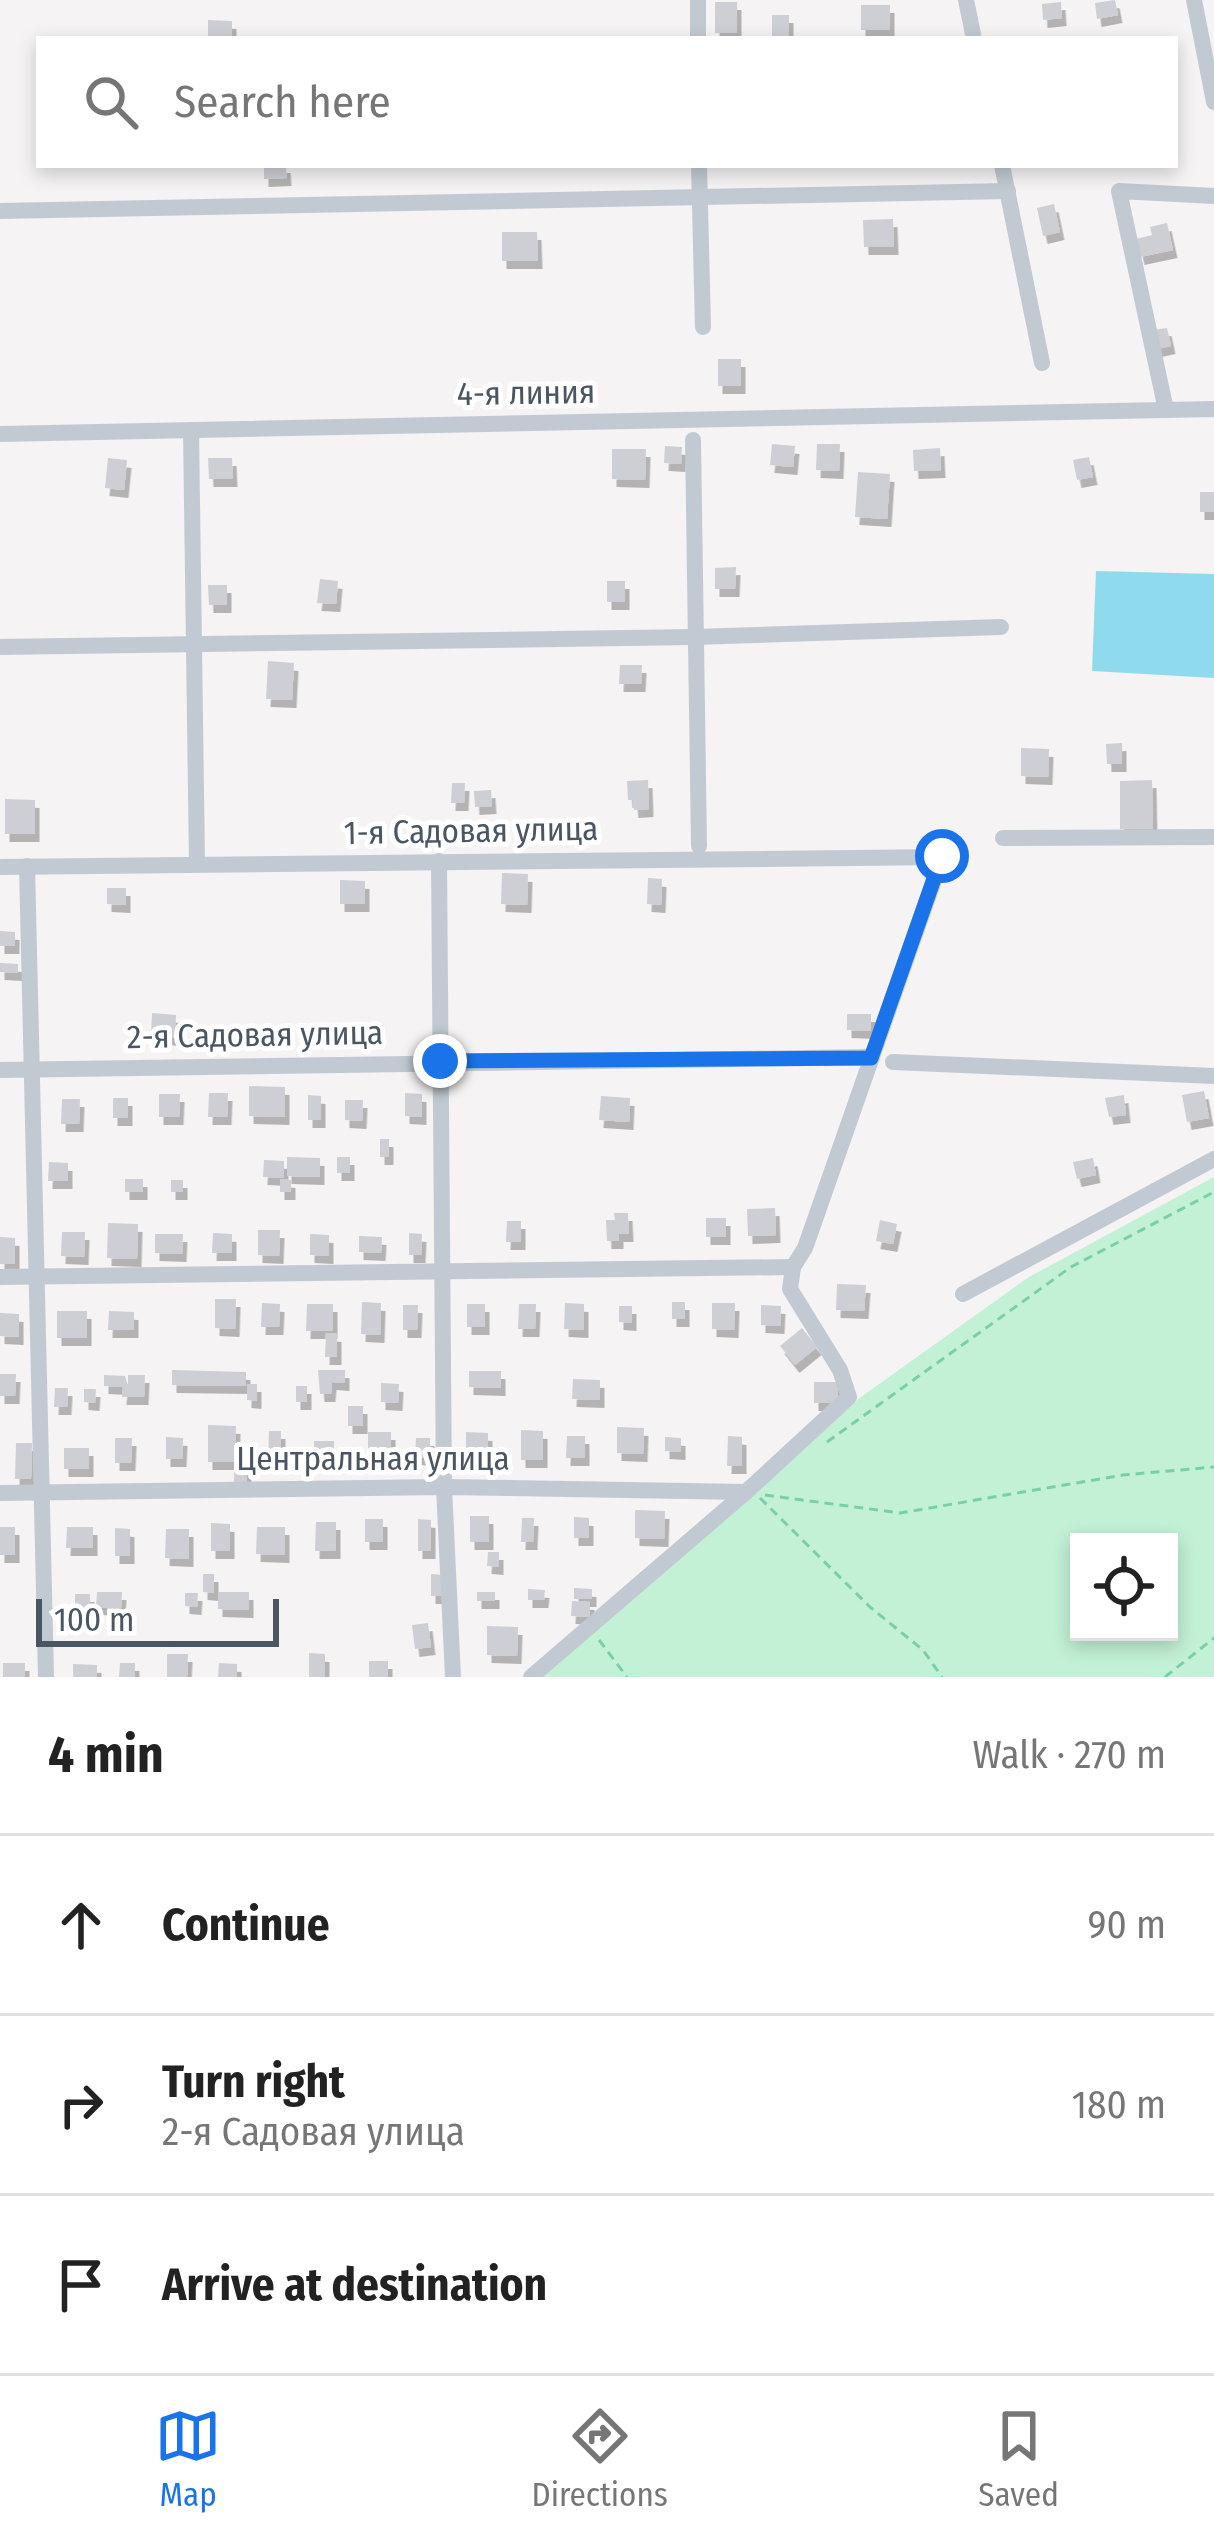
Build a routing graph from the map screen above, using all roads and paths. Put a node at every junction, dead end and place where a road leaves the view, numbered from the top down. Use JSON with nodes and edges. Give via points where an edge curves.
{"nodes":[{"id":1,"x":698,"y":0,"type":"edge"},
{"id":2,"x":966,"y":0,"type":"edge"},
{"id":3,"x":1194,"y":0,"type":"edge"},
{"id":4,"x":698,"y":36,"type":"edge"},
{"id":5,"x":973,"y":36,"type":"edge"},
{"id":6,"x":1214,"y":102,"type":"edge"},
{"id":7,"x":699,"y":168,"type":"edge"},
{"id":8,"x":1003,"y":168,"type":"edge"},
{"id":9,"x":1008,"y":191,"type":"junction"},
{"id":10,"x":1214,"y":196,"type":"edge"},
{"id":11,"x":700,"y":197,"type":"junction"},
{"id":12,"x":0,"y":211,"type":"edge"},
{"id":13,"x":703,"y":327,"type":"dead end"},
{"id":14,"x":1042,"y":363,"type":"dead end"},
{"id":15,"x":1214,"y":409,"type":"edge"},
{"id":16,"x":1166,"y":410,"type":"junction"},
{"id":17,"x":191,"y":430,"type":"junction"},
{"id":18,"x":0,"y":434,"type":"edge"},
{"id":19,"x":693,"y":440,"type":"dead end"},
{"id":20,"x":1001,"y":627,"type":"dead end"},
{"id":21,"x":694,"y":637,"type":"junction"},
{"id":22,"x":0,"y":646,"type":"edge"},
{"id":23,"x":195,"y":646,"type":"junction"},
{"id":24,"x":1214,"y":837,"type":"edge"},
{"id":25,"x":1003,"y":838,"type":"dead end"},
{"id":26,"x":699,"y":846,"type":"dead end"},
{"id":27,"x":439,"y":861,"type":"junction"},
{"id":28,"x":197,"y":864,"type":"junction"},
{"id":29,"x":27,"y":866,"type":"junction"},
{"id":30,"x":0,"y":867,"type":"edge"},
{"id":31,"x":871,"y":1058,"type":"junction"},
{"id":32,"x":440,"y":1061,"type":"junction"},
{"id":33,"x":893,"y":1062,"type":"dead end"},
{"id":34,"x":0,"y":1070,"type":"edge"},
{"id":35,"x":30,"y":1070,"type":"junction"},
{"id":36,"x":1214,"y":1076,"type":"edge"},
{"id":37,"x":1214,"y":1159,"type":"edge"},
{"id":38,"x":1214,"y":1192,"type":"edge"},
{"id":39,"x":793,"y":1267,"type":"junction"},
{"id":40,"x":442,"y":1274,"type":"junction"},
{"id":41,"x":36,"y":1276,"type":"junction"},
{"id":42,"x":0,"y":1277,"type":"edge"},
{"id":43,"x":963,"y":1294,"type":"dead end"},
{"id":44,"x":829,"y":1440,"type":"dead end"},
{"id":45,"x":1214,"y":1466,"type":"edge"},
{"id":46,"x":773,"y":1480,"type":"dead end"},
{"id":47,"x":444,"y":1487,"type":"junction"},
{"id":48,"x":39,"y":1492,"type":"junction"},
{"id":49,"x":0,"y":1493,"type":"edge"},
{"id":50,"x":750,"y":1493,"type":"junction"},
{"id":51,"x":1214,"y":1638,"type":"edge"},
{"id":52,"x":574,"y":1655,"type":"joint"},
{"id":53,"x":46,"y":1677,"type":"edge"},
{"id":54,"x":453,"y":1677,"type":"edge"},
{"id":55,"x":531,"y":1677,"type":"edge"},
{"id":56,"x":545,"y":1677,"type":"edge"},
{"id":57,"x":627,"y":1677,"type":"edge"},
{"id":58,"x":942,"y":1677,"type":"edge"},
{"id":59,"x":1165,"y":1677,"type":"edge"}],
"edges":[{"from":1,"to":4,"type":"street"},
{"from":2,"to":5,"type":"street"},
{"from":3,"to":6,"type":"street"},
{"from":7,"to":11,"type":"street"},
{"from":8,"to":9,"type":"street"},
{"from":9,"to":11,"type":"street"},
{"from":9,"to":14,"type":"street"},
{"from":10,"to":16,"type":"street","via":[[1118,191]]},
{"from":11,"to":12,"type":"street"},
{"from":11,"to":13,"type":"street"},
{"from":15,"to":16,"type":"street","name":"4-я линия"},
{"from":16,"to":17,"type":"street","name":"4-я линия"},
{"from":17,"to":18,"type":"street","name":"4-я линия"},
{"from":17,"to":23,"type":"street"},
{"from":19,"to":21,"type":"street"},
{"from":20,"to":21,"type":"street"},
{"from":21,"to":23,"type":"street"},
{"from":21,"to":26,"type":"street"},
{"from":22,"to":23,"type":"street"},
{"from":23,"to":28,"type":"street"},
{"from":24,"to":25,"type":"street"},
{"from":27,"to":28,"type":"street","name":"1-я Садовая улица"},
{"from":27,"to":31,"type":"street","name":"1-я Садовая улица","via":[[942,856]]},
{"from":27,"to":32,"type":"street"},
{"from":28,"to":29,"type":"street","name":"1-я Садовая улица"},
{"from":29,"to":30,"type":"street","name":"1-я Садовая улица"},
{"from":29,"to":35,"type":"street"},
{"from":31,"to":32,"type":"street","name":"2-я Садовая улица"},
{"from":31,"to":39,"type":"street"},
{"from":32,"to":35,"type":"street","name":"2-я Садовая улица"},
{"from":32,"to":40,"type":"street"},
{"from":33,"to":36,"type":"street"},
{"from":34,"to":35,"type":"street","name":"2-я Садовая улица"},
{"from":35,"to":41,"type":"street"},
{"from":37,"to":43,"type":"street"},
{"from":38,"to":44,"type":"path","via":[[1071,1267]]},
{"from":39,"to":40,"type":"street"},
{"from":39,"to":50,"type":"street","via":[[790,1289],[849,1397]]},
{"from":40,"to":41,"type":"street"},
{"from":40,"to":47,"type":"street"},
{"from":41,"to":42,"type":"street"},
{"from":41,"to":48,"type":"street"},
{"from":45,"to":50,"type":"path","via":[[900,1514]]},
{"from":46,"to":50,"type":"path"},
{"from":47,"to":48,"type":"street","name":"Центральная улица"},
{"from":47,"to":50,"type":"street","name":"Центральная улица"},
{"from":47,"to":54,"type":"street"},
{"from":48,"to":49,"type":"street","name":"Центральная улица"},
{"from":48,"to":53,"type":"street"},
{"from":50,"to":55,"type":"street"},
{"from":50,"to":58,"type":"path","via":[[923,1650]]},
{"from":51,"to":59,"type":"path"},
{"from":52,"to":56,"type":"street"},
{"from":52,"to":57,"type":"path","via":[[598,1639]]}]}
